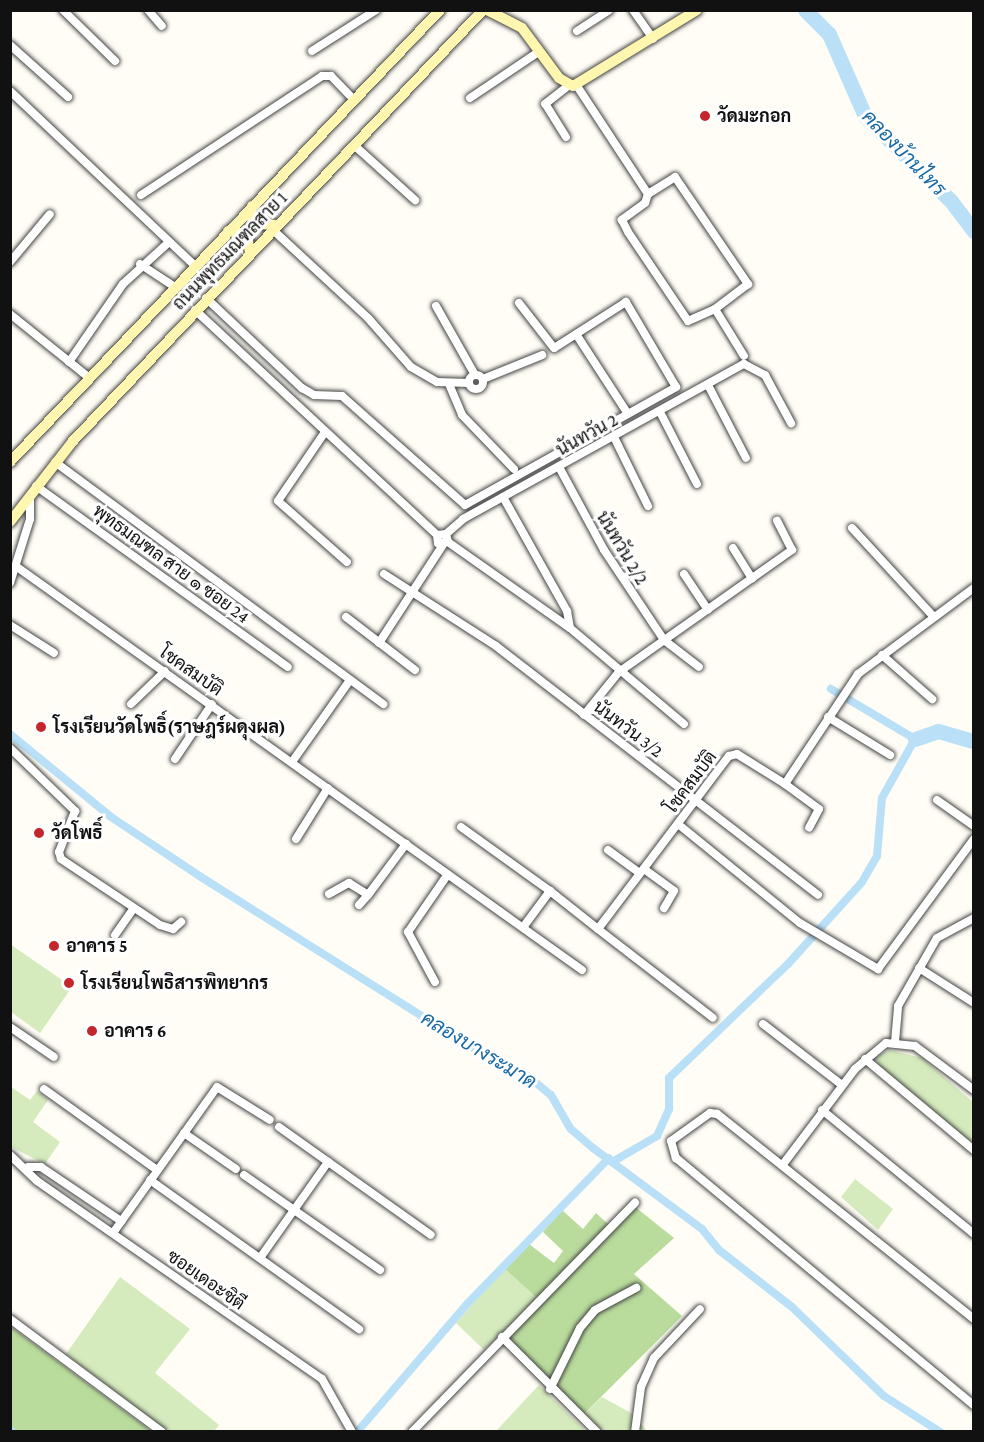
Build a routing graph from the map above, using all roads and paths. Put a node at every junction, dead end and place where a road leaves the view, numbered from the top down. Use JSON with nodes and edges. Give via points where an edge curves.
{"nodes":[{"id":1,"x":63,"y":10,"type":"edge"},
{"id":2,"x":148,"y":10,"type":"edge"},
{"id":3,"x":376,"y":10,"type":"edge"},
{"id":4,"x":441,"y":10,"type":"edge"},
{"id":5,"x":485,"y":10,"type":"edge"},
{"id":6,"x":609,"y":10,"type":"edge"},
{"id":7,"x":633,"y":10,"type":"edge"},
{"id":8,"x":697,"y":10,"type":"edge"},
{"id":9,"x":162,"y":26,"type":"dead end"},
{"id":10,"x":577,"y":30,"type":"dead end"},
{"id":11,"x":653,"y":39,"type":"junction"},
{"id":12,"x":10,"y":45,"type":"edge"},
{"id":13,"x":312,"y":51,"type":"dead end"},
{"id":14,"x":540,"y":51,"type":"junction"},
{"id":15,"x":115,"y":61,"type":"dead end"},
{"id":16,"x":573,"y":85,"type":"junction"},
{"id":17,"x":10,"y":91,"type":"edge"},
{"id":18,"x":68,"y":97,"type":"dead end"},
{"id":19,"x":470,"y":98,"type":"dead end"},
{"id":20,"x":354,"y":100,"type":"junction"},
{"id":21,"x":566,"y":137,"type":"dead end"},
{"id":22,"x":355,"y":146,"type":"junction"},
{"id":23,"x":648,"y":194,"type":"junction"},
{"id":24,"x":141,"y":195,"type":"dead end"},
{"id":25,"x":415,"y":200,"type":"dead end"},
{"id":26,"x":253,"y":204,"type":"junction"},
{"id":27,"x":50,"y":214,"type":"dead end"},
{"id":28,"x":275,"y":227,"type":"junction"},
{"id":29,"x":228,"y":231,"type":"junction"},
{"id":30,"x":168,"y":242,"type":"junction"},
{"id":31,"x":250,"y":253,"type":"junction"},
{"id":32,"x":10,"y":262,"type":"edge"},
{"id":33,"x":140,"y":264,"type":"junction"},
{"id":34,"x":195,"y":266,"type":"junction"},
{"id":35,"x":175,"y":287,"type":"junction"},
{"id":36,"x":207,"y":298,"type":"junction"},
{"id":37,"x":519,"y":303,"type":"dead end"},
{"id":38,"x":436,"y":306,"type":"dead end"},
{"id":39,"x":715,"y":309,"type":"junction"},
{"id":40,"x":195,"y":310,"type":"junction"},
{"id":41,"x":10,"y":314,"type":"edge"},
{"id":42,"x":576,"y":334,"type":"junction"},
{"id":43,"x":542,"y":355,"type":"dead end"},
{"id":44,"x":744,"y":360,"type":"junction"},
{"id":45,"x":69,"y":362,"type":"junction"},
{"id":46,"x":475,"y":375,"type":"junction"},
{"id":47,"x":87,"y":376,"type":"junction"},
{"id":48,"x":483,"y":379,"type":"junction"},
{"id":49,"x":469,"y":383,"type":"junction"},
{"id":50,"x":449,"y":384,"type":"junction"},
{"id":51,"x":708,"y":385,"type":"junction"},
{"id":52,"x":660,"y":412,"type":"junction"},
{"id":53,"x":628,"y":414,"type":"junction"},
{"id":54,"x":791,"y":423,"type":"dead end"},
{"id":55,"x":325,"y":432,"type":"junction"},
{"id":56,"x":614,"y":437,"type":"junction"},
{"id":57,"x":746,"y":458,"type":"dead end"},
{"id":58,"x":10,"y":462,"type":"edge"},
{"id":59,"x":55,"y":462,"type":"junction"},
{"id":60,"x":559,"y":467,"type":"junction"},
{"id":61,"x":514,"y":469,"type":"dead end"},
{"id":62,"x":697,"y":484,"type":"dead end"},
{"id":63,"x":33,"y":490,"type":"junction"},
{"id":64,"x":503,"y":497,"type":"junction"},
{"id":65,"x":648,"y":506,"type":"dead end"},
{"id":66,"x":777,"y":521,"type":"dead end"},
{"id":67,"x":10,"y":522,"type":"edge"},
{"id":68,"x":852,"y":528,"type":"dead end"},
{"id":69,"x":444,"y":539,"type":"junction"},
{"id":70,"x":733,"y":548,"type":"dead end"},
{"id":71,"x":347,"y":562,"type":"dead end"},
{"id":72,"x":17,"y":567,"type":"junction"},
{"id":73,"x":384,"y":574,"type":"dead end"},
{"id":74,"x":684,"y":574,"type":"dead end"},
{"id":75,"x":753,"y":578,"type":"junction"},
{"id":76,"x":10,"y":583,"type":"edge"},
{"id":77,"x":974,"y":588,"type":"edge"},
{"id":78,"x":414,"y":593,"type":"junction"},
{"id":79,"x":708,"y":609,"type":"junction"},
{"id":80,"x":933,"y":616,"type":"junction"},
{"id":81,"x":346,"y":617,"type":"dead end"},
{"id":82,"x":10,"y":625,"type":"edge"},
{"id":83,"x":570,"y":628,"type":"junction"},
{"id":84,"x":664,"y":640,"type":"junction"},
{"id":85,"x":379,"y":643,"type":"junction"},
{"id":86,"x":54,"y":654,"type":"dead end"},
{"id":87,"x":882,"y":655,"type":"junction"},
{"id":88,"x":699,"y":667,"type":"dead end"},
{"id":89,"x":288,"y":668,"type":"dead end"},
{"id":90,"x":416,"y":670,"type":"dead end"},
{"id":91,"x":165,"y":671,"type":"junction"},
{"id":92,"x":619,"y":672,"type":"junction"},
{"id":93,"x":350,"y":680,"type":"junction"},
{"id":94,"x":932,"y":699,"type":"dead end"},
{"id":95,"x":131,"y":704,"type":"dead end"},
{"id":96,"x":213,"y":704,"type":"junction"},
{"id":97,"x":383,"y":704,"type":"dead end"},
{"id":98,"x":584,"y":715,"type":"junction"},
{"id":99,"x":828,"y":717,"type":"junction"},
{"id":100,"x":684,"y":724,"type":"dead end"},
{"id":101,"x":10,"y":748,"type":"edge"},
{"id":102,"x":890,"y":755,"type":"dead end"},
{"id":103,"x":175,"y":759,"type":"dead end"},
{"id":104,"x":292,"y":762,"type":"junction"},
{"id":105,"x":785,"y":784,"type":"junction"},
{"id":106,"x":328,"y":788,"type":"junction"},
{"id":107,"x":696,"y":800,"type":"junction"},
{"id":108,"x":937,"y":800,"type":"dead end"},
{"id":109,"x":678,"y":824,"type":"junction"},
{"id":110,"x":974,"y":826,"type":"edge"},
{"id":111,"x":461,"y":827,"type":"dead end"},
{"id":112,"x":809,"y":828,"type":"dead end"},
{"id":113,"x":296,"y":839,"type":"dead end"},
{"id":114,"x":974,"y":839,"type":"edge"},
{"id":115,"x":406,"y":844,"type":"junction"},
{"id":116,"x":608,"y":850,"type":"dead end"},
{"id":117,"x":642,"y":871,"type":"junction"},
{"id":118,"x":448,"y":874,"type":"junction"},
{"id":119,"x":550,"y":891,"type":"junction"},
{"id":120,"x":329,"y":894,"type":"dead end"},
{"id":121,"x":368,"y":895,"type":"junction"},
{"id":122,"x":818,"y":895,"type":"dead end"},
{"id":123,"x":359,"y":905,"type":"dead end"},
{"id":124,"x":664,"y":908,"type":"dead end"},
{"id":125,"x":133,"y":909,"type":"junction"},
{"id":126,"x":974,"y":918,"type":"edge"},
{"id":127,"x":181,"y":922,"type":"dead end"},
{"id":128,"x":524,"y":926,"type":"junction"},
{"id":129,"x":598,"y":929,"type":"junction"},
{"id":130,"x":115,"y":935,"type":"dead end"},
{"id":131,"x":919,"y":968,"type":"junction"},
{"id":132,"x":582,"y":970,"type":"dead end"},
{"id":133,"x":435,"y":982,"type":"dead end"},
{"id":134,"x":974,"y":1003,"type":"edge"},
{"id":135,"x":713,"y":1018,"type":"dead end"},
{"id":136,"x":763,"y":1024,"type":"dead end"},
{"id":137,"x":10,"y":1027,"type":"edge"},
{"id":138,"x":895,"y":1042,"type":"junction"},
{"id":139,"x":54,"y":1057,"type":"dead end"},
{"id":140,"x":865,"y":1059,"type":"junction"},
{"id":141,"x":842,"y":1085,"type":"junction"},
{"id":142,"x":44,"y":1089,"type":"dead end"},
{"id":143,"x":974,"y":1090,"type":"edge"},
{"id":144,"x":822,"y":1110,"type":"junction"},
{"id":145,"x":270,"y":1120,"type":"dead end"},
{"id":146,"x":279,"y":1127,"type":"dead end"},
{"id":147,"x":184,"y":1133,"type":"junction"},
{"id":148,"x":974,"y":1150,"type":"edge"},
{"id":149,"x":10,"y":1155,"type":"edge"},
{"id":150,"x":328,"y":1162,"type":"junction"},
{"id":151,"x":784,"y":1162,"type":"junction"},
{"id":152,"x":28,"y":1167,"type":"junction"},
{"id":153,"x":236,"y":1169,"type":"dead end"},
{"id":154,"x":158,"y":1170,"type":"junction"},
{"id":155,"x":244,"y":1174,"type":"dead end"},
{"id":156,"x":150,"y":1180,"type":"junction"},
{"id":157,"x":635,"y":1203,"type":"dead end"},
{"id":158,"x":294,"y":1210,"type":"junction"},
{"id":159,"x":121,"y":1221,"type":"junction"},
{"id":160,"x":112,"y":1233,"type":"junction"},
{"id":161,"x":974,"y":1234,"type":"edge"},
{"id":162,"x":431,"y":1235,"type":"dead end"},
{"id":163,"x":260,"y":1258,"type":"junction"},
{"id":164,"x":380,"y":1270,"type":"dead end"},
{"id":165,"x":636,"y":1288,"type":"dead end"},
{"id":166,"x":700,"y":1309,"type":"dead end"},
{"id":167,"x":10,"y":1319,"type":"edge"},
{"id":168,"x":974,"y":1319,"type":"edge"},
{"id":169,"x":359,"y":1329,"type":"dead end"},
{"id":170,"x":502,"y":1337,"type":"junction"},
{"id":171,"x":550,"y":1389,"type":"junction"},
{"id":172,"x":972,"y":1402,"type":"edge"},
{"id":173,"x":162,"y":1431,"type":"edge"},
{"id":174,"x":352,"y":1431,"type":"edge"},
{"id":175,"x":412,"y":1431,"type":"edge"},
{"id":176,"x":597,"y":1431,"type":"edge"},
{"id":177,"x":635,"y":1431,"type":"edge"}],
"edges":[{"from":1,"to":15,"type":"street"},
{"from":2,"to":9,"type":"street"},
{"from":3,"to":13,"type":"street"},
{"from":4,"to":20,"type":"main road","name":"ถนนพุทธมณฑลสาย 1"},
{"from":5,"to":14,"type":"main road","via":[[522,28]]},
{"from":5,"to":22,"type":"main road","name":"ถนนพุทธมณฑลสาย 1"},
{"from":6,"to":10,"type":"street"},
{"from":7,"to":11,"type":"street"},
{"from":8,"to":11,"type":"main road"},
{"from":11,"to":16,"type":"main road"},
{"from":12,"to":18,"type":"street"},
{"from":14,"to":16,"type":"main road"},
{"from":14,"to":19,"type":"street"},
{"from":16,"to":21,"type":"street","via":[[545,104]]},
{"from":16,"to":23,"type":"street"},
{"from":17,"to":30,"type":"street"},
{"from":20,"to":24,"type":"street","via":[[331,76],[322,76]]},
{"from":20,"to":26,"type":"main road","name":"ถนนพุทธมณฑลสาย 1"},
{"from":22,"to":25,"type":"street"},
{"from":22,"to":28,"type":"main road","name":"ถนนพุทธมณฑลสาย 1"},
{"from":23,"to":39,"type":"street","via":[[622,220],[628,232],[689,322]]},
{"from":23,"to":39,"type":"street","via":[[675,177],[748,284]]},
{"from":26,"to":28,"type":"main road","via":[[250,216],[257,224]]},
{"from":26,"to":29,"type":"main road","name":"ถนนพุทธมณฑลสาย 1"},
{"from":27,"to":32,"type":"street"},
{"from":28,"to":31,"type":"main road","name":"ถนนพุทธมณฑลสาย 1"},
{"from":28,"to":50,"type":"street","via":[[368,318],[411,367]]},
{"from":29,"to":31,"type":"main road","via":[[247,234]]},
{"from":29,"to":34,"type":"main road","name":"ถนนพุทธมณฑลสาย 1"},
{"from":30,"to":33,"type":"street"},
{"from":30,"to":34,"type":"street"},
{"from":31,"to":36,"type":"main road","name":"ถนนพุทธมณฑลสาย 1"},
{"from":33,"to":35,"type":"street"},
{"from":33,"to":45,"type":"street"},
{"from":34,"to":35,"type":"main road","name":"ถนนพุทธมณฑลสาย 1"},
{"from":35,"to":47,"type":"main road","name":"ถนนพุทธมณฑลสาย 1"},
{"from":36,"to":40,"type":"main road","name":"ถนนพุทธมณฑลสาย 1"},
{"from":36,"to":53,"type":"street","via":[[309,394],[342,396],[460,505]]},
{"from":37,"to":42,"type":"street","via":[[550,347]]},
{"from":38,"to":46,"type":"street"},
{"from":39,"to":44,"type":"street"},
{"from":40,"to":55,"type":"street"},
{"from":40,"to":59,"type":"main road","name":"ถนนพุทธมณฑลสาย 1"},
{"from":41,"to":45,"type":"street"},
{"from":42,"to":53,"type":"street"},
{"from":42,"to":53,"type":"street","via":[[619,303],[630,306],[676,384]]},
{"from":43,"to":48,"type":"street"},
{"from":44,"to":51,"type":"street","name":"นันทวัน 2"},
{"from":44,"to":54,"type":"street","via":[[765,375]]},
{"from":45,"to":47,"type":"street"},
{"from":46,"to":48,"type":"street"},
{"from":46,"to":49,"type":"street"},
{"from":47,"to":58,"type":"main road","name":"ถนนพุทธมณฑลสาย 1"},
{"from":48,"to":49,"type":"street","via":[[478,390]]},
{"from":49,"to":50,"type":"street"},
{"from":50,"to":61,"type":"street","via":[[462,415]]},
{"from":51,"to":52,"type":"street","name":"นันทวัน 2"},
{"from":51,"to":57,"type":"street"},
{"from":52,"to":56,"type":"street","name":"นันทวัน 2"},
{"from":52,"to":62,"type":"street"},
{"from":55,"to":69,"type":"street"},
{"from":55,"to":71,"type":"street","via":[[278,501]]},
{"from":56,"to":60,"type":"street","name":"นันทวัน 2"},
{"from":56,"to":65,"type":"street"},
{"from":59,"to":63,"type":"main road","name":"ถนนพุทธมณฑลสาย 1"},
{"from":59,"to":93,"type":"street"},
{"from":60,"to":64,"type":"street","name":"นันทวัน 2"},
{"from":60,"to":84,"type":"street","name":"นันทวัน 2/2","via":[[604,550]]},
{"from":63,"to":67,"type":"main road","name":"ถนนพุทธมณฑลสาย 1"},
{"from":63,"to":72,"type":"street"},
{"from":63,"to":89,"type":"street","name":"พุทธมณฑล สาย ๑ ซอย 24"},
{"from":64,"to":69,"type":"street","name":"นันทวัน 2"},
{"from":64,"to":83,"type":"street","via":[[567,611]]},
{"from":66,"to":75,"type":"street","via":[[794,548]]},
{"from":68,"to":80,"type":"street"},
{"from":69,"to":78,"type":"street"},
{"from":69,"to":83,"type":"street"},
{"from":70,"to":75,"type":"street"},
{"from":72,"to":76,"type":"street"},
{"from":72,"to":91,"type":"street","name":"โชคสมบัติ"},
{"from":73,"to":78,"type":"street","name":"นันทวัน 3/2"},
{"from":74,"to":79,"type":"street"},
{"from":75,"to":79,"type":"street"},
{"from":77,"to":80,"type":"street"},
{"from":78,"to":85,"type":"street"},
{"from":78,"to":98,"type":"street","name":"นันทวัน 3/2","via":[[474,631]]},
{"from":79,"to":84,"type":"street"},
{"from":80,"to":87,"type":"street"},
{"from":81,"to":85,"type":"street"},
{"from":82,"to":86,"type":"street"},
{"from":83,"to":92,"type":"street"},
{"from":84,"to":88,"type":"street","name":"นันทวัน 2/2"},
{"from":84,"to":92,"type":"street"},
{"from":85,"to":90,"type":"street"},
{"from":87,"to":94,"type":"street"},
{"from":87,"to":99,"type":"street","via":[[858,674]]},
{"from":91,"to":95,"type":"street"},
{"from":91,"to":96,"type":"street","name":"โชคสมบัติ"},
{"from":92,"to":98,"type":"street"},
{"from":92,"to":100,"type":"street"},
{"from":93,"to":97,"type":"street"},
{"from":93,"to":104,"type":"street"},
{"from":96,"to":103,"type":"street"},
{"from":96,"to":104,"type":"street","name":"โชคสมบัติ"},
{"from":98,"to":107,"type":"street","name":"นันทวัน 3/2"},
{"from":99,"to":102,"type":"street"},
{"from":99,"to":105,"type":"street"},
{"from":101,"to":125,"type":"street","via":[[75,811],[59,852],[61,860]]},
{"from":104,"to":106,"type":"street","name":"โชคสมบัติ"},
{"from":105,"to":107,"type":"street","name":"โชคสมบัติ","via":[[734,753]]},
{"from":105,"to":112,"type":"street","via":[[819,809]]},
{"from":106,"to":113,"type":"street"},
{"from":106,"to":115,"type":"street","name":"โชคสมบัติ"},
{"from":107,"to":109,"type":"street","name":"โชคสมบัติ"},
{"from":107,"to":122,"type":"street","name":"นันทวัน 3/2"},
{"from":108,"to":110,"type":"street"},
{"from":109,"to":114,"type":"street","via":[[801,923],[878,969]]},
{"from":109,"to":117,"type":"street","name":"โชคสมบัติ"},
{"from":111,"to":119,"type":"street"},
{"from":115,"to":118,"type":"street","name":"โชคสมบัติ"},
{"from":115,"to":121,"type":"street"},
{"from":116,"to":117,"type":"street"},
{"from":117,"to":124,"type":"street","via":[[674,891]]},
{"from":117,"to":129,"type":"street","name":"โชคสมบัติ"},
{"from":118,"to":128,"type":"street","name":"โชคสมบัติ"},
{"from":118,"to":133,"type":"street","via":[[408,932]]},
{"from":119,"to":128,"type":"street"},
{"from":119,"to":129,"type":"street"},
{"from":120,"to":121,"type":"street","via":[[349,883]]},
{"from":121,"to":123,"type":"street"},
{"from":125,"to":127,"type":"street","via":[[169,929]]},
{"from":125,"to":130,"type":"street"},
{"from":126,"to":131,"type":"street","via":[[937,938]]},
{"from":128,"to":132,"type":"street","name":"โชคสมบัติ"},
{"from":129,"to":135,"type":"street"},
{"from":131,"to":134,"type":"street"},
{"from":131,"to":138,"type":"street","via":[[898,1006]]},
{"from":136,"to":141,"type":"street"},
{"from":137,"to":139,"type":"street"},
{"from":138,"to":140,"type":"street"},
{"from":138,"to":143,"type":"street","via":[[931,1054]]},
{"from":140,"to":141,"type":"street"},
{"from":140,"to":148,"type":"street"},
{"from":141,"to":144,"type":"street"},
{"from":142,"to":154,"type":"street"},
{"from":144,"to":151,"type":"street"},
{"from":144,"to":161,"type":"street"},
{"from":145,"to":147,"type":"street","via":[[219,1086]]},
{"from":146,"to":150,"type":"street"},
{"from":147,"to":153,"type":"street"},
{"from":147,"to":154,"type":"street"},
{"from":149,"to":152,"type":"street","name":"ซอยเดอะซิตี"},
{"from":150,"to":158,"type":"street"},
{"from":150,"to":162,"type":"street"},
{"from":151,"to":168,"type":"street"},
{"from":151,"to":172,"type":"street","via":[[713,1113],[670,1145],[676,1158]]},
{"from":152,"to":159,"type":"street","name":"ซอยเดอะซิตี","via":[[41,1167]]},
{"from":152,"to":160,"type":"street","name":"ซอยเดอะซิตี","via":[[37,1181]]},
{"from":154,"to":156,"type":"street"},
{"from":155,"to":158,"type":"street"},
{"from":156,"to":159,"type":"street"},
{"from":156,"to":163,"type":"street"},
{"from":157,"to":170,"type":"street"},
{"from":158,"to":163,"type":"street"},
{"from":158,"to":164,"type":"street"},
{"from":159,"to":160,"type":"street"},
{"from":160,"to":174,"type":"street","name":"ซอยเดอะซิตี","via":[[322,1379]]},
{"from":163,"to":169,"type":"street"},
{"from":165,"to":171,"type":"street","via":[[595,1310],[580,1328]]},
{"from":166,"to":177,"type":"street","via":[[654,1358],[641,1387]]},
{"from":167,"to":173,"type":"street"},
{"from":170,"to":171,"type":"street"},
{"from":170,"to":175,"type":"street"},
{"from":171,"to":176,"type":"street"}]}
